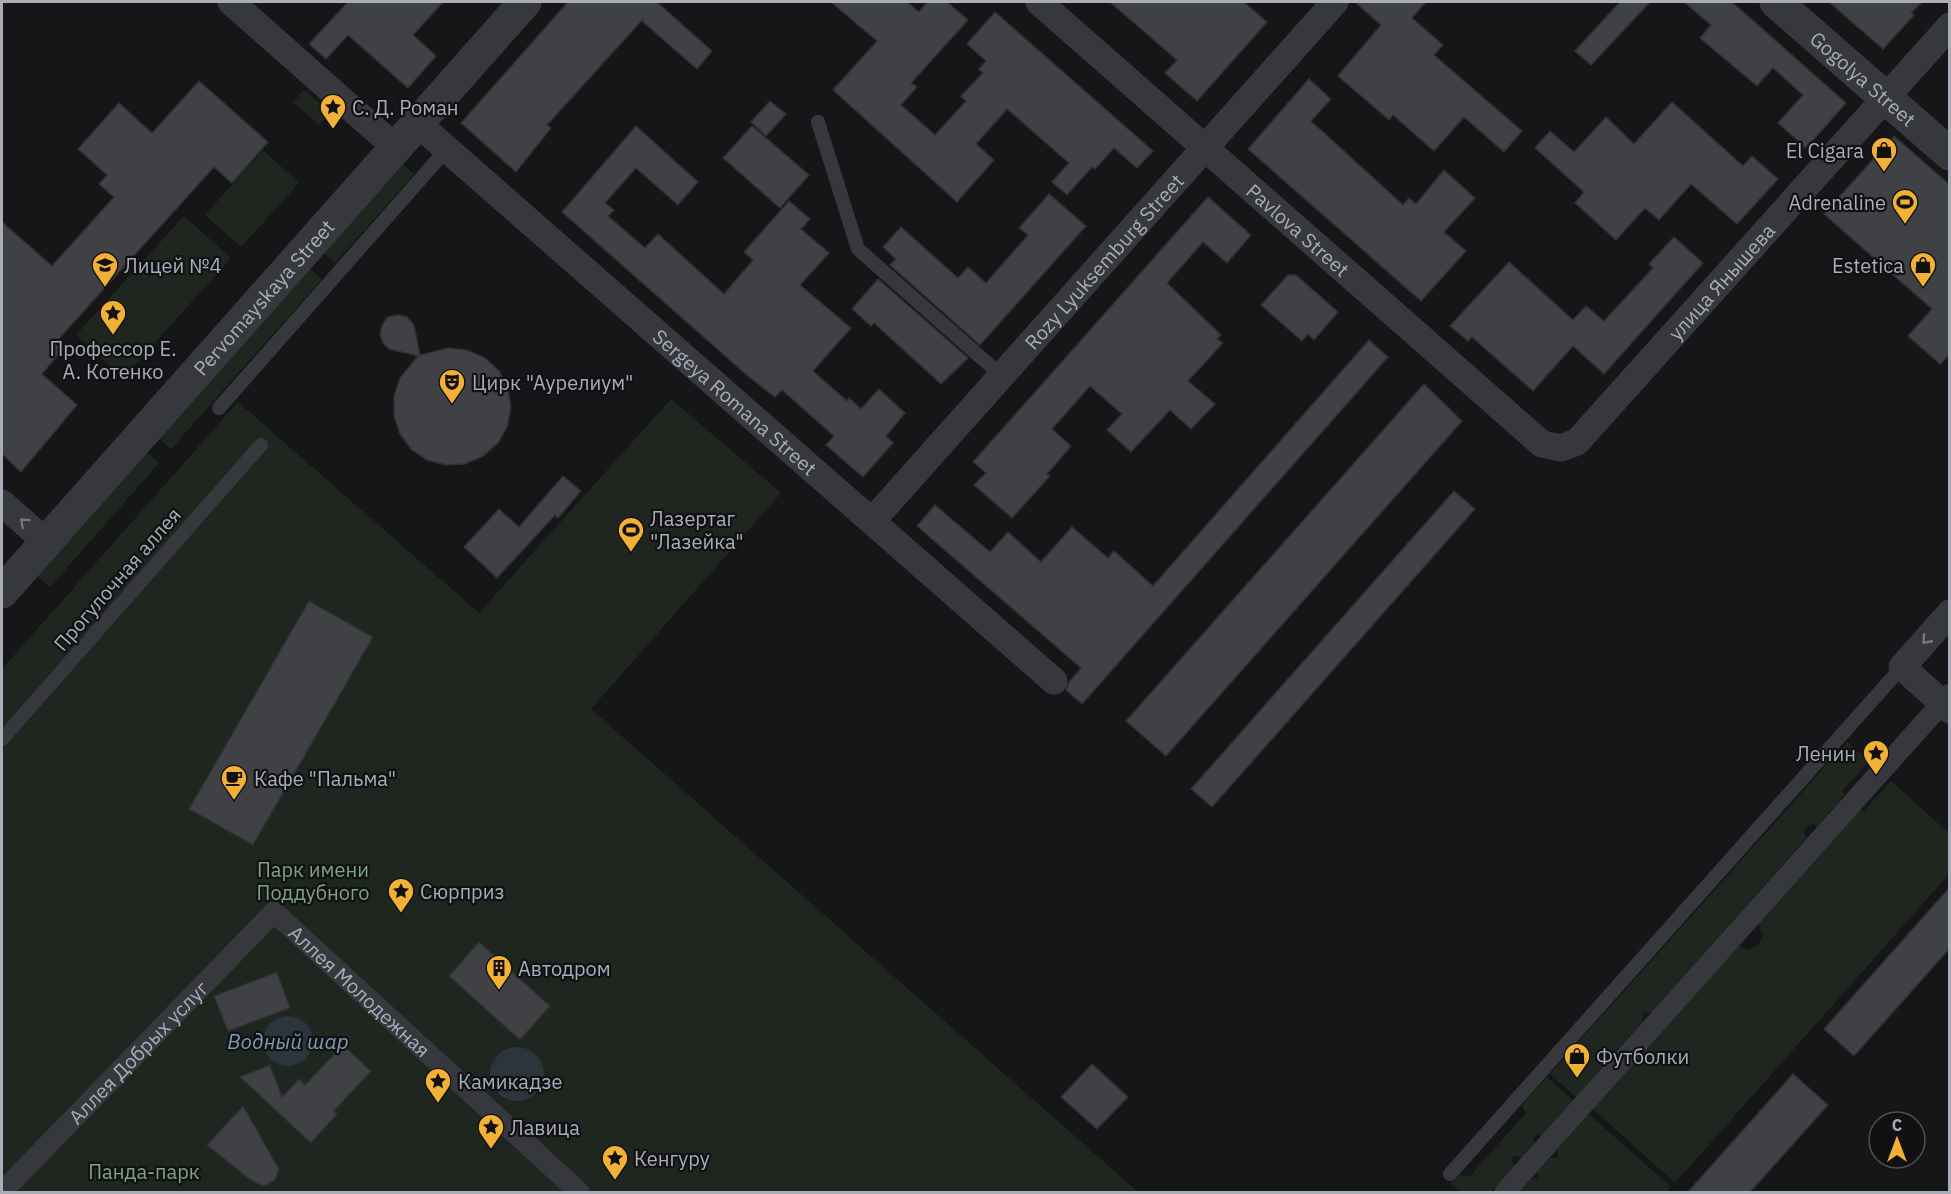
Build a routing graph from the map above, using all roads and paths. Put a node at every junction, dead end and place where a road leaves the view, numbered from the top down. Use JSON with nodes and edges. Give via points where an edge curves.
{"nodes":[{"id":1,"x":231,"y":2,"type":"edge"},
{"id":2,"x":525,"y":2,"type":"edge"},
{"id":3,"x":1039,"y":2,"type":"edge"},
{"id":4,"x":1335,"y":2,"type":"edge"},
{"id":5,"x":1776,"y":2,"type":"edge"},
{"id":6,"x":1950,"y":26,"type":"edge"},
{"id":7,"x":1886,"y":97,"type":"junction"},
{"id":8,"x":818,"y":122,"type":"dead end"},
{"id":9,"x":417,"y":123,"type":"junction"},
{"id":10,"x":396,"y":147,"type":"junction"},
{"id":11,"x":1205,"y":147,"type":"junction"},
{"id":12,"x":447,"y":149,"type":"junction"},
{"id":13,"x":1950,"y":154,"type":"edge"},
{"id":14,"x":1002,"y":376,"type":"junction"},
{"id":15,"x":219,"y":408,"type":"dead end"},
{"id":16,"x":261,"y":445,"type":"dead end"},
{"id":17,"x":1561,"y":448,"type":"joint"},
{"id":18,"x":2,"y":502,"type":"edge"},
{"id":19,"x":872,"y":521,"type":"junction"},
{"id":20,"x":46,"y":542,"type":"junction"},
{"id":21,"x":2,"y":592,"type":"edge"},
{"id":22,"x":1950,"y":613,"type":"edge"},
{"id":23,"x":1902,"y":667,"type":"junction"},
{"id":24,"x":1054,"y":681,"type":"dead end"},
{"id":25,"x":1947,"y":702,"type":"edge"},
{"id":26,"x":2,"y":739,"type":"edge"},
{"id":27,"x":274,"y":912,"type":"joint"},
{"id":28,"x":1450,"y":1174,"type":"dead end"},
{"id":29,"x":2,"y":1192,"type":"edge"},
{"id":30,"x":579,"y":1192,"type":"edge"},
{"id":31,"x":1505,"y":1192,"type":"edge"}],
"edges":[{"from":1,"to":10,"type":"street"},
{"from":2,"to":9,"type":"street","name":"Pervomayskaya Street"},
{"from":3,"to":11,"type":"street","name":"Pavlova Street"},
{"from":4,"to":11,"type":"street","name":"Rozy Lyuksemburg Street"},
{"from":5,"to":7,"type":"street","name":"Gogolya Street"},
{"from":6,"to":7,"type":"street","name":"улица Янышева"},
{"from":7,"to":13,"type":"street","name":"Gogolya Street"},
{"from":7,"to":17,"type":"street","name":"улица Янышева","via":[[1577,442]]},
{"from":8,"to":14,"type":"lane","via":[[858,249]]},
{"from":9,"to":10,"type":"street","name":"Pervomayskaya Street"},
{"from":9,"to":12,"type":"street","name":"Sergeya Romana Street"},
{"from":10,"to":20,"type":"street","name":"Pervomayskaya Street"},
{"from":11,"to":14,"type":"street","name":"Rozy Lyuksemburg Street"},
{"from":11,"to":17,"type":"street","name":"Pavlova Street","via":[[1542,444]]},
{"from":12,"to":15,"type":"lane"},
{"from":12,"to":19,"type":"street","name":"Sergeya Romana Street"},
{"from":14,"to":19,"type":"street","name":"Rozy Lyuksemburg Street"},
{"from":16,"to":26,"type":"lane","name":"Прогулочная аллея"},
{"from":20,"to":18,"type":"street","one_way":true},
{"from":19,"to":24,"type":"street","name":"Sergeya Romana Street"},
{"from":20,"to":21,"type":"street","name":"Pervomayskaya Street"},
{"from":22,"to":23,"type":"street","one_way":true},
{"from":23,"to":25,"type":"street"},
{"from":23,"to":28,"type":"lane"},
{"from":25,"to":31,"type":"street"},
{"from":27,"to":29,"type":"street","name":"Аллея Добрых услуг"},
{"from":27,"to":30,"type":"street","name":"Аллея Молодежная"}]}
